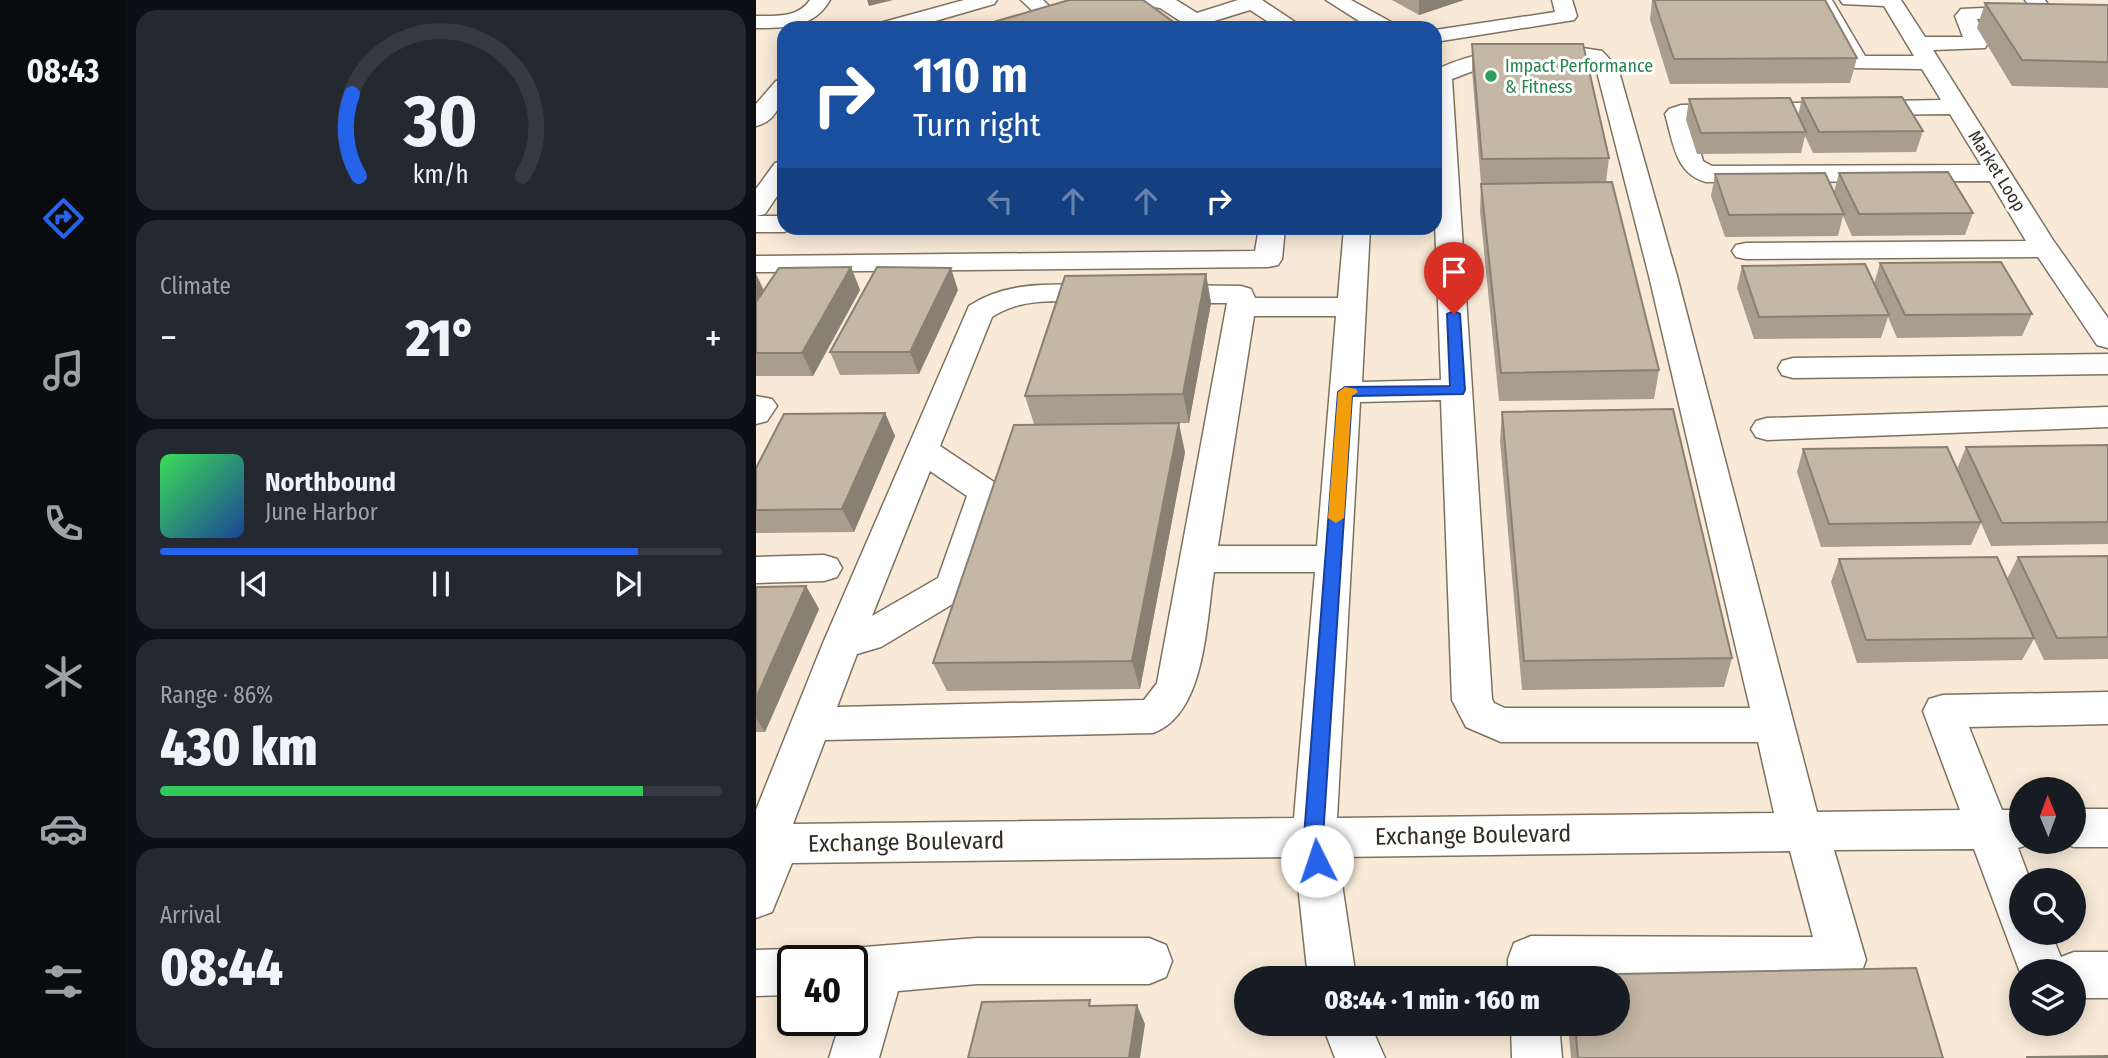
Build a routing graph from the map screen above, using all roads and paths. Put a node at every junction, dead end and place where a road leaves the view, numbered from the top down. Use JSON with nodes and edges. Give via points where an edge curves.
{"nodes":[{"id":1,"x":820,"y":0,"type":"edge"},
{"id":2,"x":987,"y":0,"type":"edge"},
{"id":3,"x":1145,"y":0,"type":"edge"},
{"id":4,"x":1336,"y":0,"type":"edge"},
{"id":5,"x":1562,"y":0,"type":"edge"},
{"id":6,"x":1822,"y":0,"type":"edge"},
{"id":7,"x":1850,"y":0,"type":"edge"},
{"id":8,"x":1891,"y":0,"type":"edge"},
{"id":9,"x":2035,"y":0,"type":"edge"},
{"id":10,"x":1250,"y":1,"type":"edge"},
{"id":11,"x":815,"y":21,"type":"edge"},
{"id":12,"x":913,"y":21,"type":"edge"},
{"id":13,"x":1194,"y":21,"type":"edge"},
{"id":14,"x":1206,"y":21,"type":"edge"},
{"id":15,"x":1282,"y":21,"type":"edge"},
{"id":16,"x":1373,"y":21,"type":"edge"},
{"id":17,"x":756,"y":22,"type":"edge"},
{"id":18,"x":777,"y":22,"type":"edge"},
{"id":19,"x":1442,"y":35,"type":"edge"},
{"id":20,"x":1924,"y":53,"type":"junction"},
{"id":21,"x":1442,"y":75,"type":"edge"},
{"id":22,"x":777,"y":94,"type":"edge"},
{"id":23,"x":1957,"y":107,"type":"junction"},
{"id":24,"x":756,"y":119,"type":"edge"},
{"id":25,"x":1998,"y":173,"type":"junction"},
{"id":26,"x":777,"y":178,"type":"edge"},
{"id":27,"x":756,"y":208,"type":"edge"},
{"id":28,"x":1442,"y":211,"type":"edge"},
{"id":29,"x":756,"y":224,"type":"edge"},
{"id":30,"x":777,"y":224,"type":"edge"},
{"id":31,"x":1271,"y":235,"type":"edge"},
{"id":32,"x":1357,"y":235,"type":"edge"},
{"id":33,"x":2046,"y":249,"type":"junction"},
{"id":34,"x":1746,"y":251,"type":"dead end"},
{"id":35,"x":756,"y":264,"type":"edge"},
{"id":36,"x":1241,"y":307,"type":"junction"},
{"id":37,"x":1352,"y":307,"type":"junction"},
{"id":38,"x":2108,"y":339,"type":"edge"},
{"id":39,"x":2108,"y":364,"type":"edge"},
{"id":40,"x":1793,"y":368,"type":"dead end"},
{"id":41,"x":1458,"y":390,"type":"junction"},
{"id":42,"x":1345,"y":392,"type":"junction"},
{"id":43,"x":756,"y":406,"type":"edge"},
{"id":44,"x":756,"y":414,"type":"edge"},
{"id":45,"x":2108,"y":417,"type":"edge"},
{"id":46,"x":1767,"y":429,"type":"dead end"},
{"id":47,"x":922,"y":450,"type":"junction"},
{"id":48,"x":1196,"y":559,"type":"junction"},
{"id":49,"x":1333,"y":559,"type":"junction"},
{"id":50,"x":824,"y":568,"type":"dead end"},
{"id":51,"x":756,"y":570,"type":"edge"},
{"id":52,"x":842,"y":643,"type":"junction"},
{"id":53,"x":2108,"y":708,"type":"edge"},
{"id":54,"x":811,"y":724,"type":"junction"},
{"id":55,"x":1775,"y":725,"type":"junction"},
{"id":56,"x":2086,"y":828,"type":"edge"},
{"id":57,"x":2108,"y":828,"type":"edge"},
{"id":58,"x":2006,"y":829,"type":"edge"},
{"id":59,"x":1803,"y":831,"type":"junction"},
{"id":60,"x":1314,"y":837,"type":"junction"},
{"id":61,"x":766,"y":844,"type":"edge"},
{"id":62,"x":2013,"y":868,"type":"edge"},
{"id":63,"x":756,"y":897,"type":"edge"},
{"id":64,"x":1149,"y":961,"type":"dead end"},
{"id":65,"x":1330,"y":966,"type":"edge"},
{"id":66,"x":1531,"y":966,"type":"edge"},
{"id":67,"x":868,"y":970,"type":"edge"},
{"id":68,"x":777,"y":972,"type":"edge"},
{"id":69,"x":756,"y":973,"type":"edge"},
{"id":70,"x":2086,"y":975,"type":"edge"},
{"id":71,"x":2108,"y":975,"type":"edge"},
{"id":72,"x":857,"y":1036,"type":"edge"},
{"id":73,"x":1351,"y":1036,"type":"edge"},
{"id":74,"x":1536,"y":1036,"type":"edge"},
{"id":75,"x":854,"y":1058,"type":"edge"},
{"id":76,"x":1360,"y":1058,"type":"edge"},
{"id":77,"x":1537,"y":1058,"type":"edge"}],
"edges":[{"from":1,"to":11,"type":"street"},
{"from":2,"to":12,"type":"street"},
{"from":3,"to":13,"type":"street","via":[[1165,2]]},
{"from":4,"to":16,"type":"street"},
{"from":5,"to":19,"type":"street","via":[[1567,16]]},
{"from":6,"to":20,"type":"street","via":[[1858,63]]},
{"from":7,"to":8,"type":"street"},
{"from":8,"to":20,"type":"street","name":"Market Loop"},
{"from":9,"to":20,"type":"street","via":[[2043,12],[1968,13],[1965,16],[1976,43]]},
{"from":10,"to":14,"type":"street"},
{"from":10,"to":15,"type":"street"},
{"from":17,"to":18,"type":"street"},
{"from":20,"to":23,"type":"street","name":"Market Loop"},
{"from":21,"to":55,"type":"street","via":[[1486,60],[1548,52],[1592,55],[1607,68]]},
{"from":22,"to":24,"type":"street"},
{"from":23,"to":25,"type":"street","name":"Market Loop"},
{"from":23,"to":25,"type":"street","via":[[1689,110],[1677,114],[1692,164],[1706,174]]},
{"from":25,"to":33,"type":"street","name":"Market Loop"},
{"from":26,"to":27,"type":"street"},
{"from":28,"to":41,"type":"street"},
{"from":29,"to":30,"type":"street"},
{"from":31,"to":35,"type":"street","via":[[1268,259]]},
{"from":32,"to":37,"type":"street"},
{"from":33,"to":34,"type":"street"},
{"from":33,"to":38,"type":"street","name":"Market Loop"},
{"from":36,"to":37,"type":"street"},
{"from":36,"to":47,"type":"street","via":[[1241,295],[1212,293],[1012,295],[991,302],[979,312]]},
{"from":36,"to":48,"type":"street"},
{"from":37,"to":42,"type":"street"},
{"from":39,"to":40,"type":"street"},
{"from":41,"to":42,"type":"street"},
{"from":41,"to":55,"type":"street","via":[[1472,700],[1480,716],[1501,725]]},
{"from":42,"to":49,"type":"street"},
{"from":43,"to":44,"type":"street","via":[[761,406]]},
{"from":45,"to":46,"type":"street"},
{"from":47,"to":52,"type":"street"},
{"from":47,"to":52,"type":"street","via":[[985,492],[953,586],[868,637]]},
{"from":48,"to":49,"type":"street"},
{"from":48,"to":54,"type":"street","via":[[1177,683],[1168,702],[1153,716]]},
{"from":49,"to":60,"type":"street"},
{"from":50,"to":51,"type":"street"},
{"from":52,"to":54,"type":"street"},
{"from":53,"to":58,"type":"street","via":[[1944,711]]},
{"from":54,"to":61,"type":"street"},
{"from":55,"to":59,"type":"street"},
{"from":56,"to":57,"type":"street"},
{"from":58,"to":59,"type":"street","name":"Exchange Boulevard"},
{"from":58,"to":62,"type":"street"},
{"from":59,"to":60,"type":"street","name":"Exchange Boulevard"},
{"from":59,"to":66,"type":"street","via":[[1843,960],[1531,959]]},
{"from":60,"to":61,"type":"street","name":"Exchange Boulevard"},
{"from":60,"to":65,"type":"street"},
{"from":61,"to":63,"type":"street"},
{"from":64,"to":67,"type":"street","via":[[977,961]]},
{"from":68,"to":69,"type":"street"},
{"from":70,"to":71,"type":"street"},
{"from":72,"to":75,"type":"street"},
{"from":73,"to":76,"type":"street"},
{"from":74,"to":77,"type":"street"}]}
